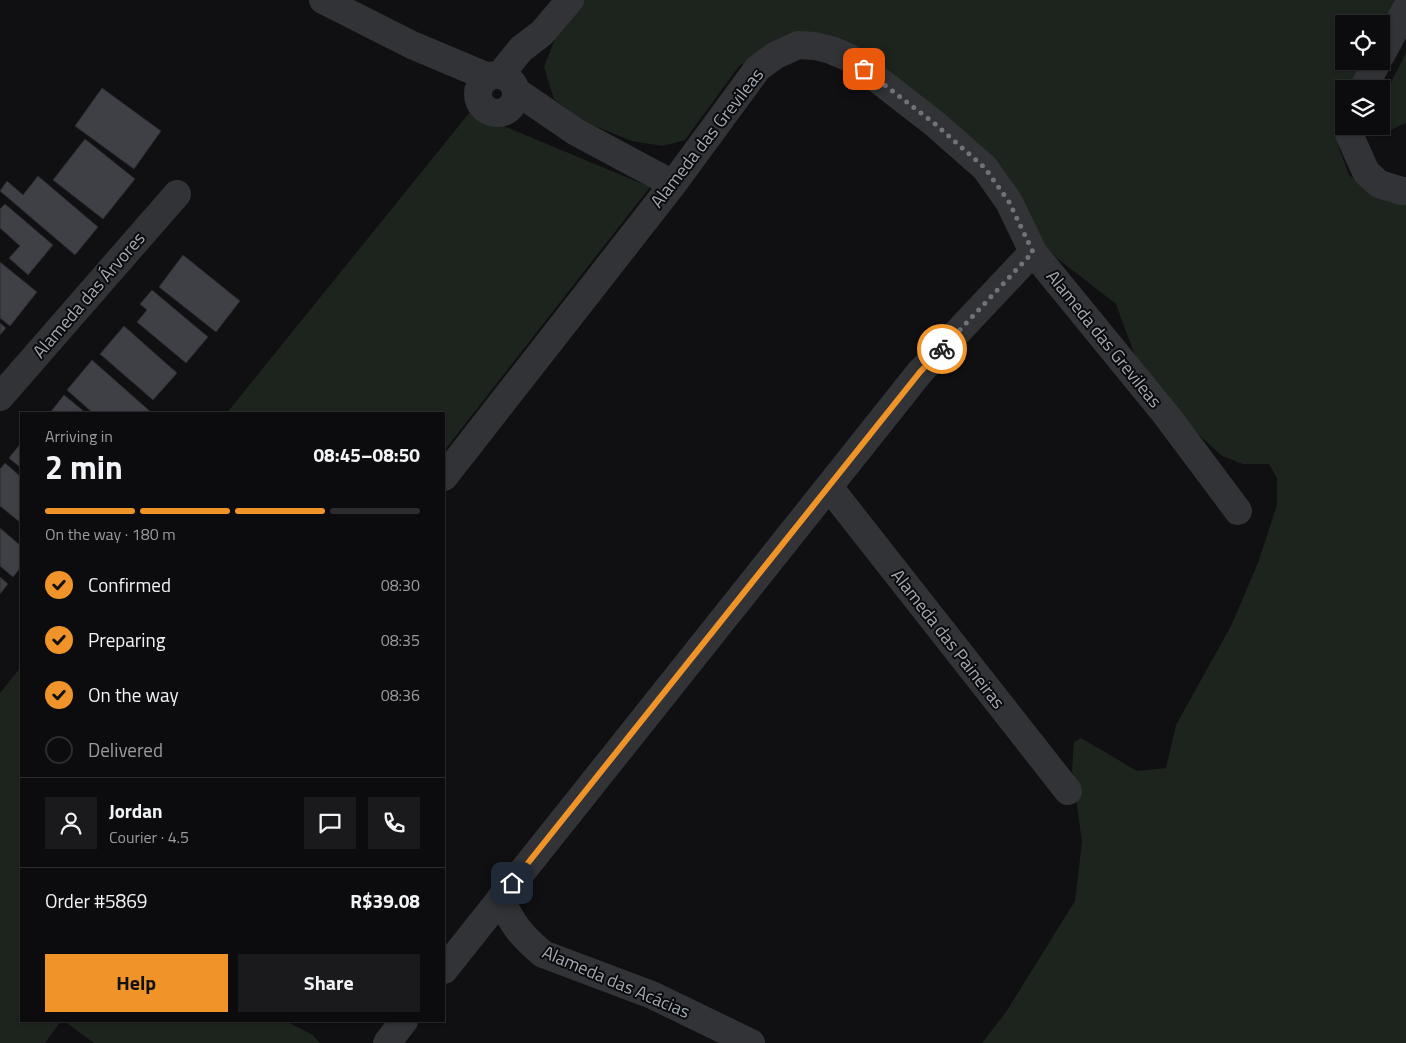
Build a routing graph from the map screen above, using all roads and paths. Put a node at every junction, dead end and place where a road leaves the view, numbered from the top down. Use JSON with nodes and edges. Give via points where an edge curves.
{"nodes":[{"id":1,"x":323,"y":0,"type":"edge"},
{"id":2,"x":570,"y":0,"type":"edge"},
{"id":3,"x":1406,"y":10,"type":"edge"},
{"id":4,"x":1390,"y":39,"type":"edge"},
{"id":5,"x":500,"y":89,"type":"junction"},
{"id":6,"x":1349,"y":135,"type":"edge"},
{"id":7,"x":673,"y":184,"type":"junction"},
{"id":8,"x":1406,"y":191,"type":"edge"},
{"id":9,"x":177,"y":194,"type":"dead end"},
{"id":10,"x":1033,"y":252,"type":"junction"},
{"id":11,"x":0,"y":397,"type":"edge"},
{"id":12,"x":445,"y":476,"type":"edge"},
{"id":13,"x":829,"y":487,"type":"junction"},
{"id":14,"x":1238,"y":511,"type":"dead end"},
{"id":15,"x":1068,"y":792,"type":"dead end"},
{"id":16,"x":500,"y":899,"type":"junction"},
{"id":17,"x":445,"y":969,"type":"edge"},
{"id":18,"x":403,"y":1022,"type":"edge"},
{"id":19,"x":387,"y":1043,"type":"edge"},
{"id":20,"x":751,"y":1043,"type":"edge"}],
"edges":[{"from":1,"to":5,"type":"street","via":[[412,45],[444,73]]},
{"from":2,"to":5,"type":"street","via":[[542,33],[521,49]]},
{"from":3,"to":4,"type":"street"},
{"from":5,"to":7,"type":"street"},
{"from":6,"to":8,"type":"street","via":[[1366,172],[1379,184]]},
{"from":7,"to":10,"type":"street","name":"Alameda das Grevileas","via":[[758,68],[798,45],[815,46],[850,58],[935,124],[985,168],[1009,202]]},
{"from":7,"to":12,"type":"street","name":"Alameda das Grevileas"},
{"from":9,"to":11,"type":"street","name":"Alameda das Árvores"},
{"from":10,"to":13,"type":"street","via":[[920,372]]},
{"from":10,"to":14,"type":"street","name":"Alameda das Grevileas","via":[[1166,416]]},
{"from":13,"to":15,"type":"street","name":"Alameda das Paineiras"},
{"from":13,"to":16,"type":"street"},
{"from":16,"to":17,"type":"street"},
{"from":16,"to":20,"type":"street","name":"Alameda das Acácias","via":[[513,924],[543,954],[652,995]]},
{"from":18,"to":19,"type":"street"}]}
